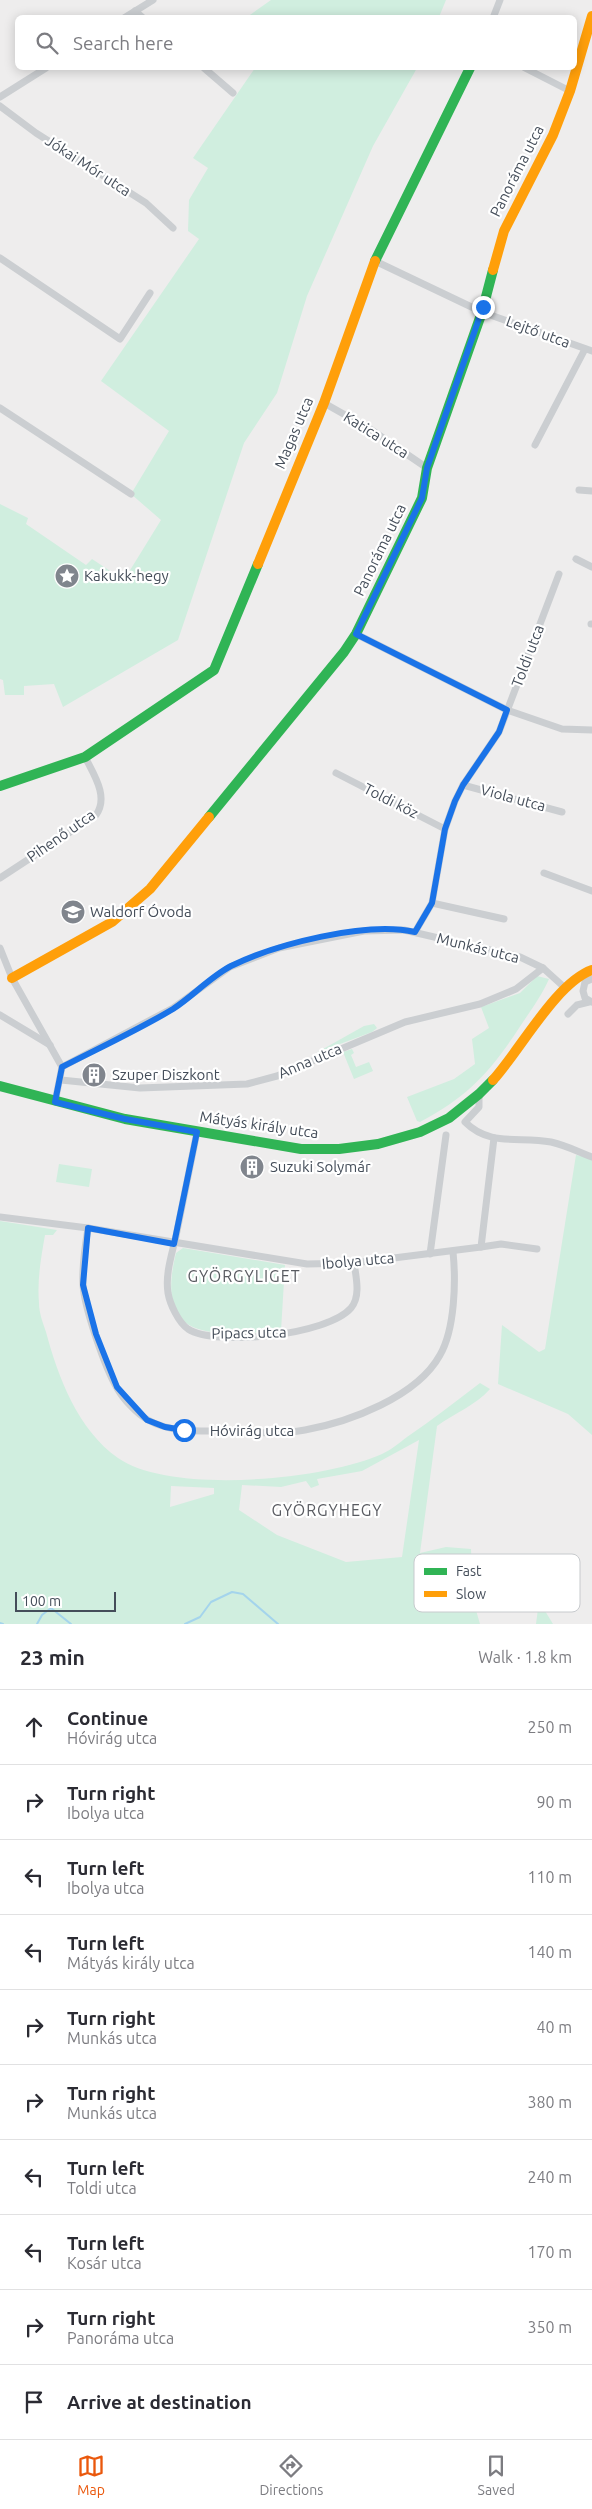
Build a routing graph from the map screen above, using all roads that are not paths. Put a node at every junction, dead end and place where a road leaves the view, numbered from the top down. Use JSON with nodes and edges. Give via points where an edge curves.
{"nodes":[{"id":1,"x":153,"y":0,"type":"edge"},
{"id":2,"x":500,"y":0,"type":"edge"},
{"id":3,"x":135,"y":11,"type":"junction"},
{"id":4,"x":129,"y":15,"type":"edge"},
{"id":5,"x":140,"y":15,"type":"edge"},
{"id":6,"x":494,"y":15,"type":"edge"},
{"id":7,"x":592,"y":16,"type":"edge"},
{"id":8,"x":577,"y":67,"type":"edge"},
{"id":9,"x":43,"y":70,"type":"edge"},
{"id":10,"x":206,"y":70,"type":"edge"},
{"id":11,"x":469,"y":70,"type":"edge"},
{"id":12,"x":529,"y":70,"type":"edge"},
{"id":13,"x":576,"y":70,"type":"edge"},
{"id":14,"x":570,"y":91,"type":"junction"},
{"id":15,"x":233,"y":93,"type":"dead end"},
{"id":16,"x":0,"y":97,"type":"edge"},
{"id":17,"x":0,"y":106,"type":"edge"},
{"id":18,"x":174,"y":228,"type":"dead end"},
{"id":19,"x":0,"y":258,"type":"edge"},
{"id":20,"x":375,"y":261,"type":"junction"},
{"id":21,"x":150,"y":293,"type":"dead end"},
{"id":22,"x":482,"y":312,"type":"junction"},
{"id":23,"x":589,"y":350,"type":"edge"},
{"id":24,"x":324,"y":403,"type":"junction"},
{"id":25,"x":0,"y":408,"type":"edge"},
{"id":26,"x":535,"y":445,"type":"dead end"},
{"id":27,"x":427,"y":468,"type":"junction"},
{"id":28,"x":579,"y":490,"type":"dead end"},
{"id":29,"x":592,"y":491,"type":"edge"},
{"id":30,"x":131,"y":494,"type":"dead end"},
{"id":31,"x":576,"y":560,"type":"dead end"},
{"id":32,"x":592,"y":567,"type":"edge"},
{"id":33,"x":559,"y":574,"type":"dead end"},
{"id":34,"x":356,"y":634,"type":"junction"},
{"id":35,"x":507,"y":710,"type":"junction"},
{"id":36,"x":592,"y":730,"type":"edge"},
{"id":37,"x":85,"y":757,"type":"junction"},
{"id":38,"x":336,"y":773,"type":"dead end"},
{"id":39,"x":463,"y":785,"type":"junction"},
{"id":40,"x":0,"y":786,"type":"edge"},
{"id":41,"x":562,"y":812,"type":"dead end"},
{"id":42,"x":445,"y":829,"type":"junction"},
{"id":43,"x":544,"y":873,"type":"dead end"},
{"id":44,"x":0,"y":878,"type":"edge"},
{"id":45,"x":592,"y":891,"type":"edge"},
{"id":46,"x":432,"y":903,"type":"junction"},
{"id":47,"x":504,"y":919,"type":"dead end"},
{"id":48,"x":415,"y":932,"type":"junction"},
{"id":49,"x":0,"y":948,"type":"edge"},
{"id":50,"x":543,"y":968,"type":"junction"},
{"id":51,"x":592,"y":970,"type":"edge"},
{"id":52,"x":12,"y":978,"type":"junction"},
{"id":53,"x":592,"y":979,"type":"edge"},
{"id":54,"x":564,"y":987,"type":"junction"},
{"id":55,"x":591,"y":1002,"type":"edge"},
{"id":56,"x":568,"y":1014,"type":"dead end"},
{"id":57,"x":0,"y":1015,"type":"edge"},
{"id":58,"x":50,"y":1045,"type":"junction"},
{"id":59,"x":62,"y":1067,"type":"junction"},
{"id":60,"x":61,"y":1080,"type":"junction"},
{"id":61,"x":0,"y":1086,"type":"edge"},
{"id":62,"x":479,"y":1094,"type":"junction"},
{"id":63,"x":55,"y":1102,"type":"junction"},
{"id":64,"x":197,"y":1132,"type":"junction"},
{"id":65,"x":446,"y":1135,"type":"dead end"},
{"id":66,"x":494,"y":1138,"type":"junction"},
{"id":67,"x":592,"y":1157,"type":"edge"},
{"id":68,"x":0,"y":1217,"type":"edge"},
{"id":69,"x":88,"y":1228,"type":"junction"},
{"id":70,"x":174,"y":1244,"type":"junction"},
{"id":71,"x":481,"y":1247,"type":"junction"},
{"id":72,"x":537,"y":1249,"type":"dead end"},
{"id":73,"x":453,"y":1252,"type":"junction"},
{"id":74,"x":430,"y":1254,"type":"junction"},
{"id":75,"x":354,"y":1263,"type":"junction"}],
"edges":[{"from":1,"to":3,"type":"street"},
{"from":2,"to":6,"type":"street"},
{"from":3,"to":4,"type":"street"},
{"from":3,"to":5,"type":"street"},
{"from":7,"to":8,"type":"street","name":"Panoráma utca"},
{"from":9,"to":16,"type":"street"},
{"from":10,"to":15,"type":"street"},
{"from":11,"to":20,"type":"street","name":"Magas utca"},
{"from":12,"to":14,"type":"street"},
{"from":13,"to":14,"type":"street","name":"Panoráma utca"},
{"from":14,"to":22,"type":"street","name":"Panoráma utca","via":[[553,135],[504,231]]},
{"from":17,"to":18,"type":"street","name":"Jókai Mór utca","via":[[146,203]]},
{"from":19,"to":21,"type":"street","via":[[120,339]]},
{"from":20,"to":22,"type":"street","name":"Lejtő utca"},
{"from":20,"to":24,"type":"street","name":"Magas utca"},
{"from":22,"to":23,"type":"street","name":"Lejtő utca"},
{"from":22,"to":27,"type":"street","name":"Panoráma utca"},
{"from":23,"to":26,"type":"street"},
{"from":24,"to":27,"type":"street","name":"Katica utca","via":[[370,429]]},
{"from":24,"to":37,"type":"street","name":"Magas utca","via":[[214,670]]},
{"from":25,"to":30,"type":"street"},
{"from":27,"to":34,"type":"street","name":"Panoráma utca","via":[[422,498]]},
{"from":28,"to":29,"type":"street"},
{"from":31,"to":32,"type":"street"},
{"from":33,"to":35,"type":"street","name":"Toldi utca"},
{"from":34,"to":35,"type":"street"},
{"from":34,"to":52,"type":"street","name":"Panoráma utca","via":[[150,889],[112,922]]},
{"from":35,"to":36,"type":"street","via":[[562,729]]},
{"from":35,"to":39,"type":"street","name":"Toldi utca","via":[[499,732]]},
{"from":37,"to":40,"type":"street","name":"Magas utca"},
{"from":37,"to":44,"type":"street","name":"Pihenő utca","via":[[98,784],[101,808],[96,815]]},
{"from":38,"to":42,"type":"street","name":"Toldi köz"},
{"from":39,"to":41,"type":"street","name":"Viola utca"},
{"from":39,"to":42,"type":"street","name":"Toldi utca"},
{"from":42,"to":46,"type":"street","name":"Toldi utca"},
{"from":43,"to":45,"type":"street"},
{"from":46,"to":47,"type":"street"},
{"from":46,"to":48,"type":"street","name":"Toldi utca"},
{"from":48,"to":50,"type":"street","name":"Munkás utca","via":[[520,957]]},
{"from":48,"to":59,"type":"street","name":"Munkás utca","via":[[393,928],[364,931],[271,951],[230,967],[173,1008]]},
{"from":49,"to":52,"type":"street"},
{"from":50,"to":54,"type":"street","name":"Munkás utca"},
{"from":50,"to":60,"type":"street","name":"Anna utca","via":[[501,996],[405,1022],[277,1076],[247,1084],[140,1088]]},
{"from":51,"to":54,"type":"street","name":"Mátyás király utca"},
{"from":52,"to":58,"type":"street"},
{"from":53,"to":55,"type":"street","via":[[585,982],[582,991]]},
{"from":54,"to":62,"type":"street","name":"Mátyás király utca","via":[[510,1061]]},
{"from":55,"to":56,"type":"street","via":[[577,1005]]},
{"from":57,"to":58,"type":"street"},
{"from":58,"to":59,"type":"street"},
{"from":59,"to":60,"type":"street"},
{"from":60,"to":63,"type":"street"},
{"from":61,"to":63,"type":"street","name":"Mátyás király utca"},
{"from":62,"to":64,"type":"street","name":"Mátyás király utca","via":[[449,1118],[420,1132],[378,1144],[302,1149]]},
{"from":62,"to":66,"type":"street","name":"Mátyás király utca","via":[[479,1107],[465,1122],[479,1134]]},
{"from":63,"to":64,"type":"street","name":"Mátyás király utca"},
{"from":64,"to":70,"type":"street"},
{"from":65,"to":74,"type":"street"},
{"from":66,"to":67,"type":"street","via":[[551,1142]]},
{"from":66,"to":71,"type":"street"},
{"from":68,"to":69,"type":"street","name":"Ibolya utca"},
{"from":69,"to":70,"type":"street","name":"Ibolya utca"},
{"from":69,"to":73,"type":"street","name":"Hóvirág utca","via":[[83,1285],[96,1334],[117,1387],[147,1420],[184,1430],[270,1433],[304,1430],[341,1420],[400,1396],[440,1355],[453,1304]]},
{"from":70,"to":75,"type":"street","name":"Ibolya utca","via":[[307,1264]]},
{"from":70,"to":75,"type":"street","name":"Pipacs utca","via":[[168,1276],[170,1302],[182,1324],[196,1333],[222,1336],[281,1335],[322,1326],[351,1308],[357,1287]]},
{"from":71,"to":72,"type":"street","via":[[502,1244]]},
{"from":71,"to":73,"type":"street","name":"Ibolya utca"},
{"from":73,"to":74,"type":"street","name":"Ibolya utca"},
{"from":74,"to":75,"type":"street","name":"Ibolya utca"}]}
